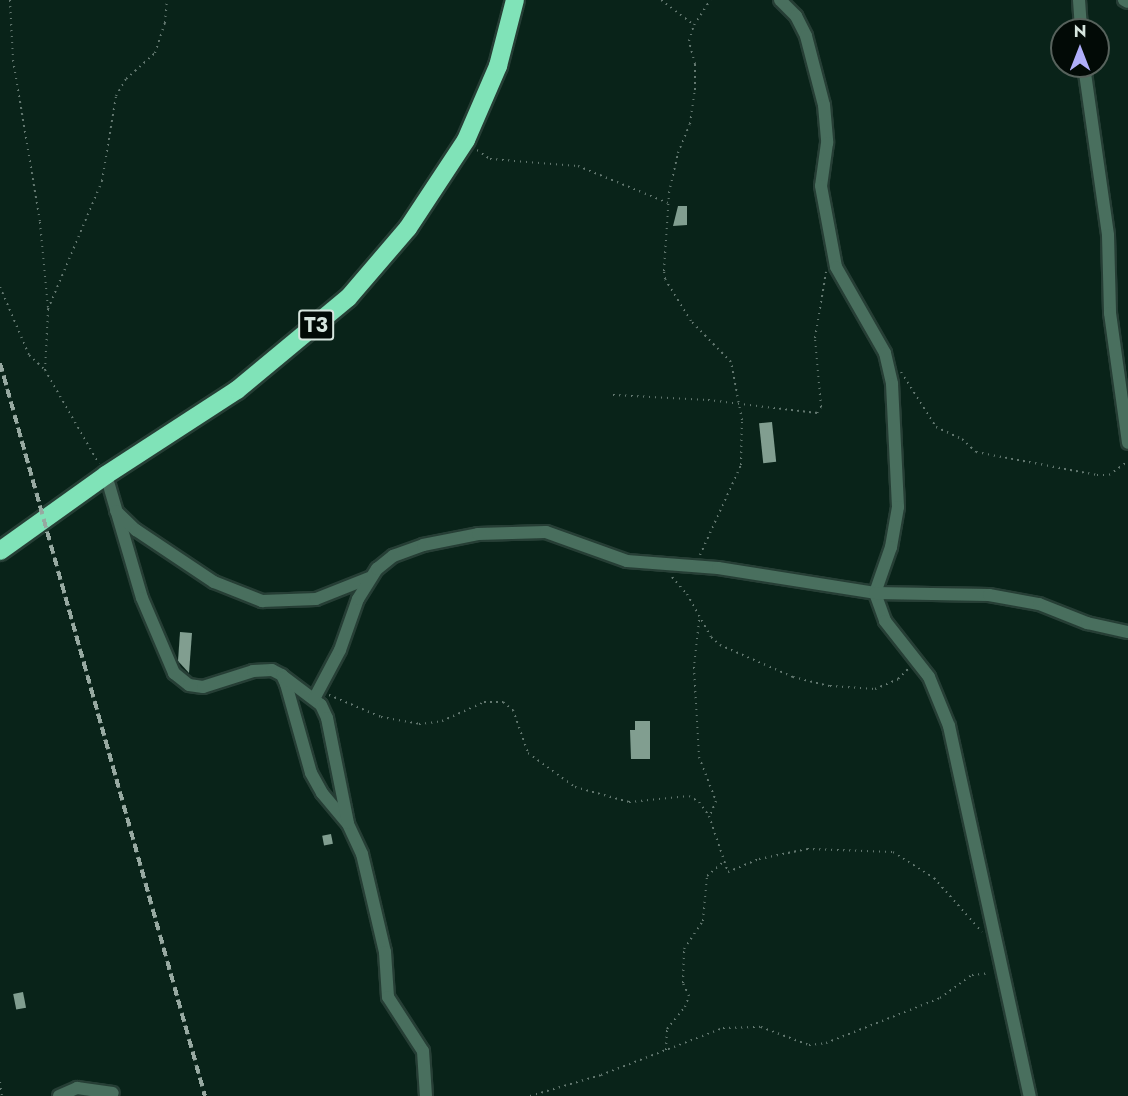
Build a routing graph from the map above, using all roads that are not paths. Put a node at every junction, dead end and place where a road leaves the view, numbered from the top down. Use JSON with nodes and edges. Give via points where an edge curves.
{"nodes":[{"id":1,"x":515,"y":0,"type":"edge"},
{"id":2,"x":780,"y":0,"type":"edge"},
{"id":3,"x":796,"y":0,"type":"edge"},
{"id":4,"x":1079,"y":0,"type":"edge"},
{"id":5,"x":1124,"y":0,"type":"edge"},
{"id":6,"x":1128,"y":2,"type":"edge"},
{"id":7,"x":796,"y":16,"type":"junction"},
{"id":8,"x":1080,"y":18,"type":"edge"},
{"id":9,"x":1086,"y":78,"type":"edge"},
{"id":10,"x":1128,"y":443,"type":"edge"},
{"id":11,"x":106,"y":475,"type":"junction"},
{"id":12,"x":113,"y":508,"type":"junction"},
{"id":13,"x":0,"y":551,"type":"edge"},
{"id":14,"x":369,"y":578,"type":"junction"},
{"id":15,"x":875,"y":593,"type":"junction"},
{"id":16,"x":1128,"y":632,"type":"edge"},
{"id":17,"x":282,"y":675,"type":"junction"},
{"id":18,"x":318,"y":695,"type":"junction"},
{"id":19,"x":348,"y":824,"type":"junction"},
{"id":20,"x":113,"y":1093,"type":"dead end"},
{"id":21,"x":59,"y":1096,"type":"edge"},
{"id":22,"x":426,"y":1096,"type":"edge"},
{"id":23,"x":1030,"y":1096,"type":"edge"}],
"edges":[{"from":1,"to":11,"type":"highway","number":"T3","via":[[498,66],[466,140],[408,228],[348,298],[237,390]]},
{"from":2,"to":7,"type":"street"},
{"from":3,"to":7,"type":"street"},
{"from":4,"to":8,"type":"street"},
{"from":5,"to":6,"type":"street"},
{"from":7,"to":15,"type":"street","via":[[813,56],[824,105],[827,143],[821,186],[832,253],[839,274],[885,353],[892,384],[898,507],[891,546]]},
{"from":9,"to":10,"type":"street","via":[[1108,235],[1110,313]]},
{"from":11,"to":12,"type":"street"},
{"from":11,"to":13,"type":"highway","number":"T3"},
{"from":12,"to":14,"type":"street","via":[[136,530],[214,582],[262,601],[316,599]]},
{"from":12,"to":17,"type":"street","via":[[159,644],[174,673],[189,685],[203,687],[253,670],[272,670]]},
{"from":14,"to":15,"type":"street","via":[[393,556],[423,545],[478,534],[531,530],[572,539],[627,561],[695,565]]},
{"from":14,"to":18,"type":"street"},
{"from":15,"to":16,"type":"street","via":[[998,596],[1039,604],[1086,623]]},
{"from":15,"to":23,"type":"street","via":[[885,621],[917,659],[939,697],[949,726]]},
{"from":17,"to":18,"type":"street"},
{"from":17,"to":19,"type":"street","via":[[292,696],[311,773],[321,793]]},
{"from":18,"to":19,"type":"street","via":[[327,718]]},
{"from":19,"to":22,"type":"street","via":[[362,854],[372,891],[386,963],[388,997],[423,1051]]},
{"from":20,"to":21,"type":"street","via":[[77,1088]]}]}
